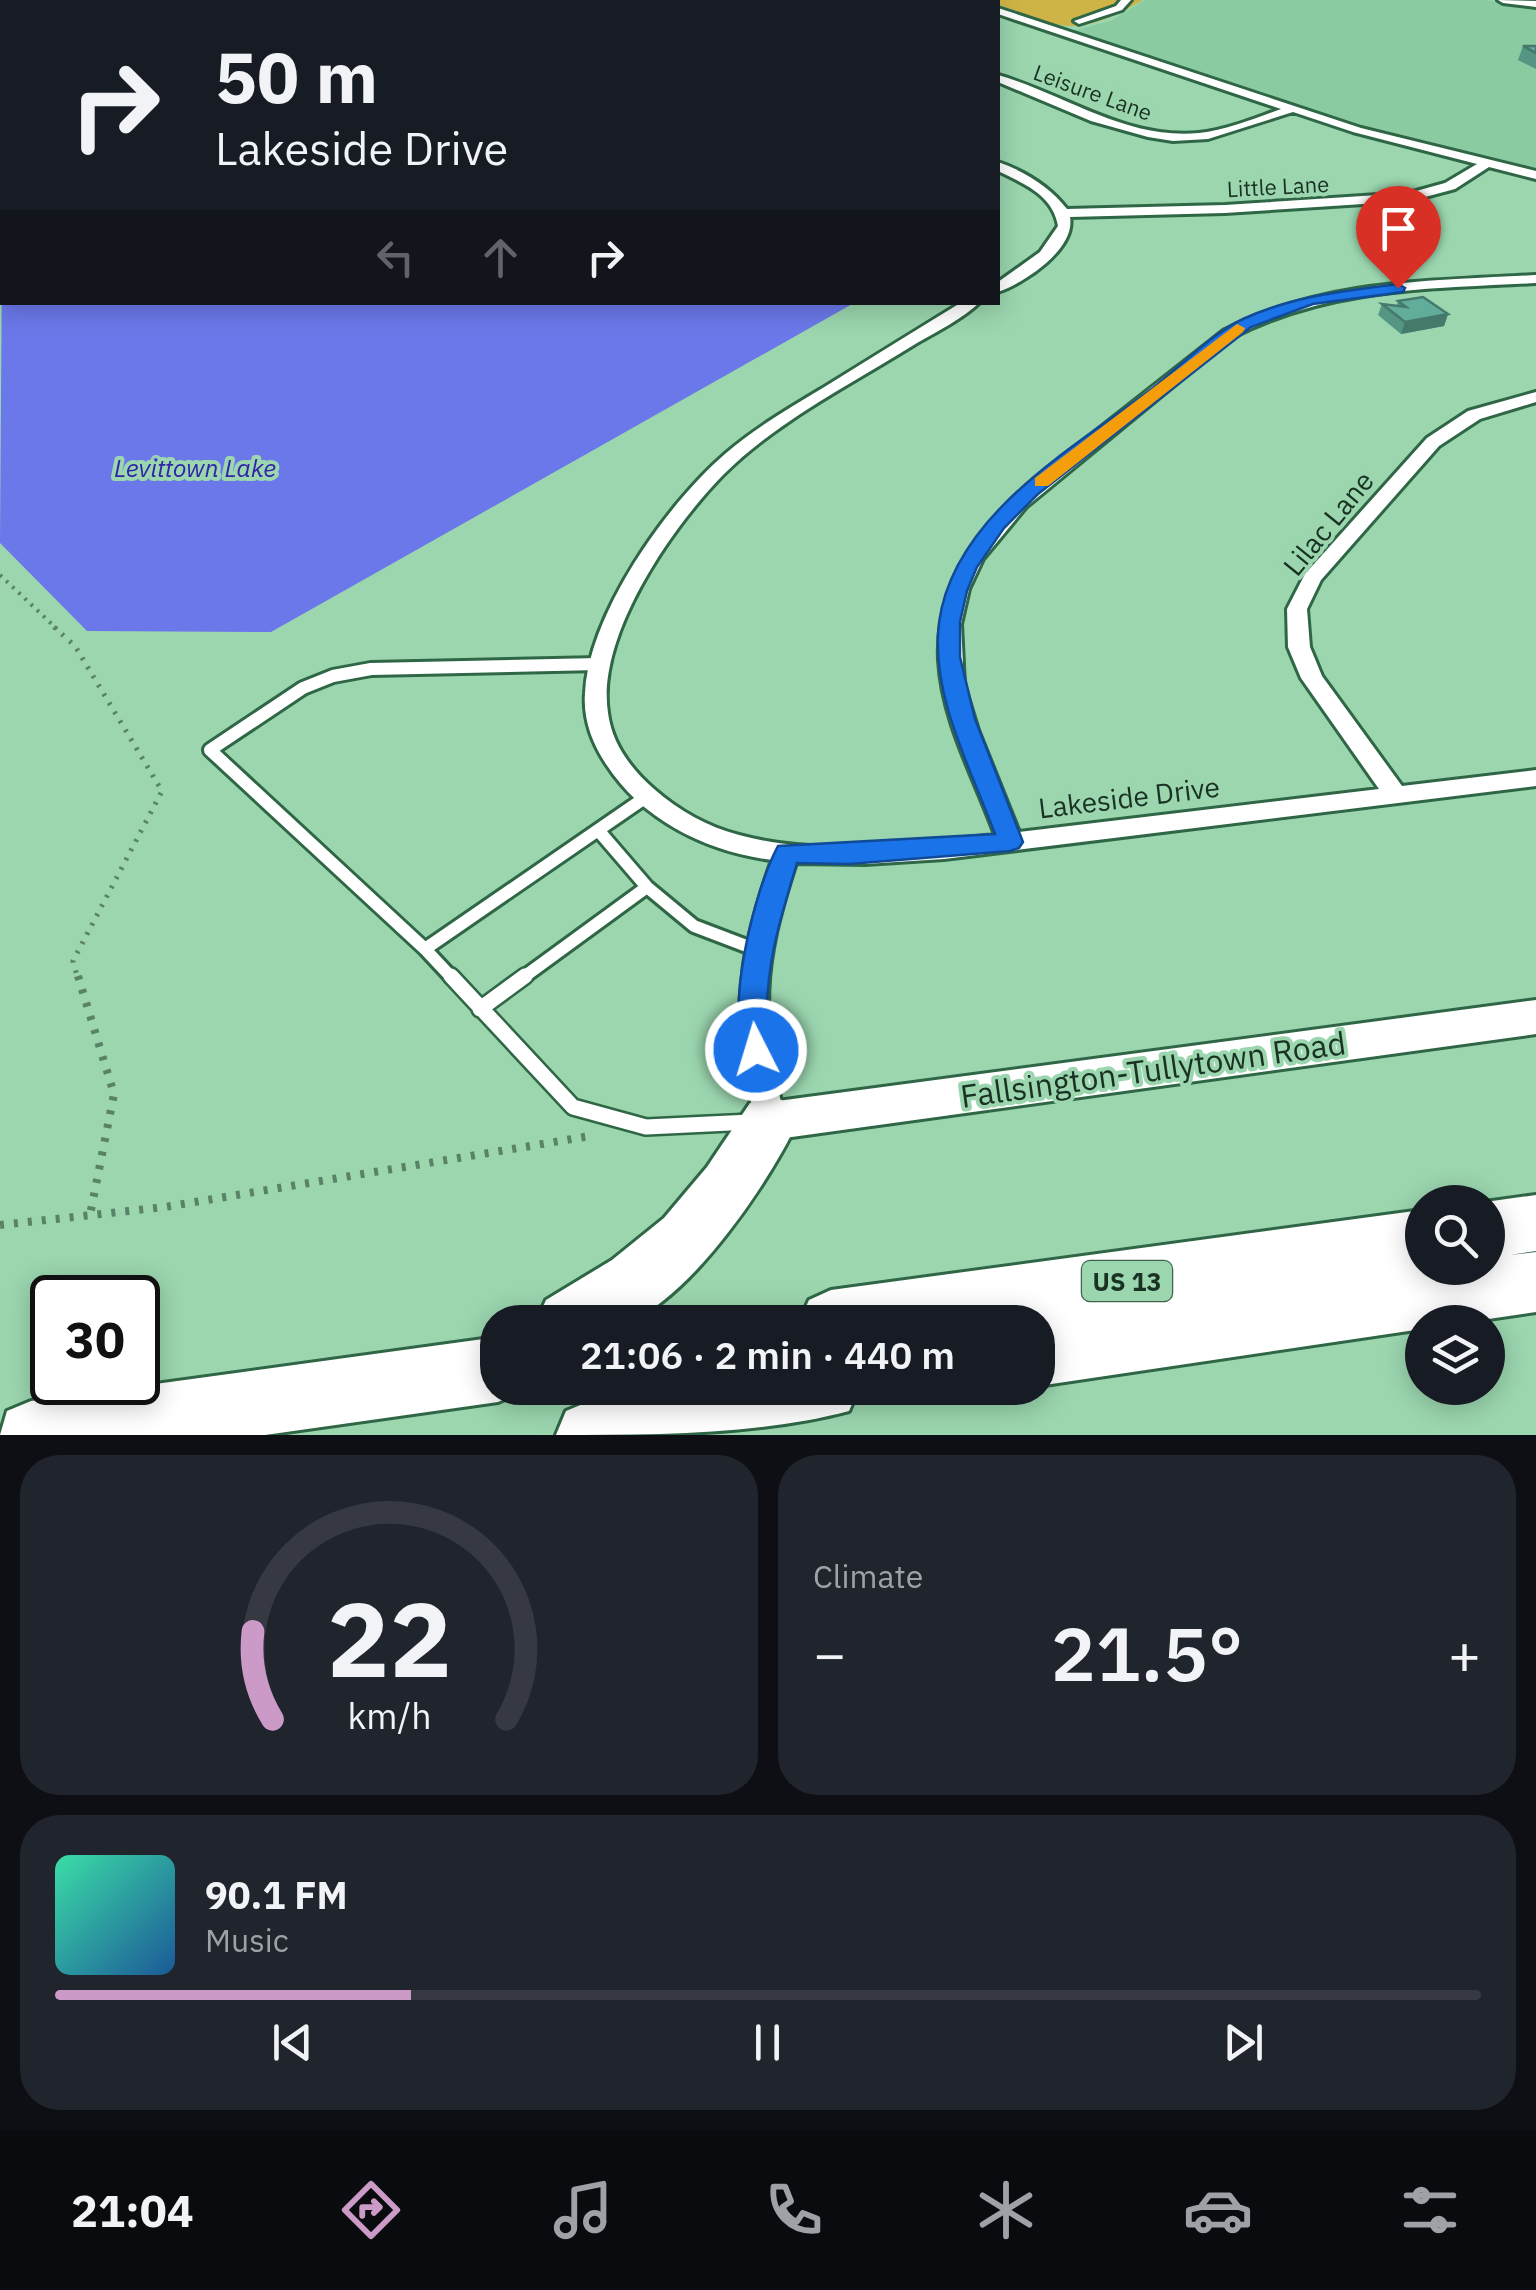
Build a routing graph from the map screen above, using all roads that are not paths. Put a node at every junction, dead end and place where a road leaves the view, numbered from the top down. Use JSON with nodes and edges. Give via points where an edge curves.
{"nodes":[{"id":1,"x":1126,"y":0,"type":"edge"},
{"id":2,"x":1503,"y":0,"type":"edge"},
{"id":3,"x":1536,"y":4,"type":"edge"},
{"id":4,"x":1000,"y":12,"type":"edge"},
{"id":5,"x":1080,"y":21,"type":"dead end"},
{"id":6,"x":1000,"y":79,"type":"edge"},
{"id":7,"x":1292,"y":108,"type":"junction"},
{"id":8,"x":1487,"y":163,"type":"junction"},
{"id":9,"x":1000,"y":167,"type":"edge"},
{"id":10,"x":1536,"y":175,"type":"edge"},
{"id":11,"x":1062,"y":213,"type":"junction"},
{"id":12,"x":1536,"y":279,"type":"edge"},
{"id":13,"x":1000,"y":287,"type":"edge"},
{"id":14,"x":968,"y":305,"type":"edge"},
{"id":15,"x":1536,"y":397,"type":"edge"},
{"id":16,"x":598,"y":664,"type":"junction"},
{"id":17,"x":1536,"y":778,"type":"edge"},
{"id":18,"x":1396,"y":796,"type":"junction"},
{"id":19,"x":646,"y":797,"type":"junction"},
{"id":20,"x":598,"y":830,"type":"junction"},
{"id":21,"x":1010,"y":842,"type":"junction"},
{"id":22,"x":787,"y":853,"type":"junction"},
{"id":23,"x":647,"y":886,"type":"junction"},
{"id":24,"x":425,"y":949,"type":"junction"},
{"id":25,"x":758,"y":950,"type":"junction"},
{"id":26,"x":480,"y":1009,"type":"junction"},
{"id":27,"x":1536,"y":1017,"type":"edge"},
{"id":28,"x":770,"y":1121,"type":"junction"},
{"id":29,"x":1536,"y":1224,"type":"edge"},
{"id":30,"x":1505,"y":1228,"type":"edge"},
{"id":31,"x":1405,"y":1242,"type":"edge"},
{"id":32,"x":1536,"y":1282,"type":"edge"},
{"id":33,"x":597,"y":1305,"type":"edge"},
{"id":34,"x":954,"y":1305,"type":"edge"},
{"id":35,"x":1055,"y":1352,"type":"edge"},
{"id":36,"x":480,"y":1359,"type":"edge"},
{"id":37,"x":480,"y":1372,"type":"edge"},
{"id":38,"x":424,"y":1380,"type":"junction"},
{"id":39,"x":741,"y":1405,"type":"edge"},
{"id":40,"x":31,"y":1435,"type":"edge"},
{"id":41,"x":590,"y":1435,"type":"edge"}],
"edges":[{"from":1,"to":5,"type":"street"},
{"from":2,"to":3,"type":"street"},
{"from":4,"to":7,"type":"street"},
{"from":6,"to":7,"type":"street","name":"Leisure Lane","via":[[1137,131],[1173,138],[1208,135]]},
{"from":7,"to":8,"type":"street"},
{"from":8,"to":10,"type":"street"},
{"from":8,"to":11,"type":"street","name":"Little Lane","via":[[1450,186],[1410,197]]},
{"from":9,"to":11,"type":"street","via":[[1046,191]]},
{"from":11,"to":13,"type":"street","via":[[1063,233],[1050,254]]},
{"from":12,"to":21,"type":"street","via":[[1363,291],[1265,314],[1228,334],[1031,490],[998,524],[957,591],[949,657],[964,719]]},
{"from":14,"to":16,"type":"street","name":"Lakeside Drive","via":[[768,430],[720,468],[654,551]]},
{"from":15,"to":18,"type":"street","name":"Lilac Lane","via":[[1474,415],[1433,442],[1312,578],[1297,610],[1299,647],[1312,678]]},
{"from":16,"to":19,"type":"street","name":"Lakeside Drive","via":[[593,706],[601,739]]},
{"from":16,"to":24,"type":"lane","via":[[370,668],[333,676],[210,750]]},
{"from":17,"to":18,"type":"street","name":"Lakeside Drive"},
{"from":18,"to":21,"type":"street","name":"Lakeside Drive"},
{"from":19,"to":20,"type":"lane"},
{"from":19,"to":22,"type":"street","name":"Lakeside Drive","via":[[703,832]]},
{"from":20,"to":23,"type":"lane"},
{"from":20,"to":24,"type":"lane"},
{"from":21,"to":22,"type":"street","name":"Lakeside Drive"},
{"from":22,"to":25,"type":"street"},
{"from":23,"to":25,"type":"lane","via":[[694,926]]},
{"from":23,"to":26,"type":"lane"},
{"from":24,"to":26,"type":"lane"},
{"from":25,"to":28,"type":"street","via":[[752,1017]]},
{"from":26,"to":28,"type":"lane","via":[[573,1107],[646,1126]]},
{"from":27,"to":28,"type":"main road","name":"Fallsington-Tullytown Road"},
{"from":28,"to":33,"type":"highway","via":[[720,1202],[686,1240]]},
{"from":29,"to":30,"type":"highway"},
{"from":31,"to":34,"type":"highway","number":"US 13"},
{"from":32,"to":35,"type":"highway","number":"US 13"},
{"from":36,"to":38,"type":"highway"},
{"from":37,"to":38,"type":"highway"},
{"from":38,"to":40,"type":"highway"},
{"from":39,"to":41,"type":"highway"}]}
